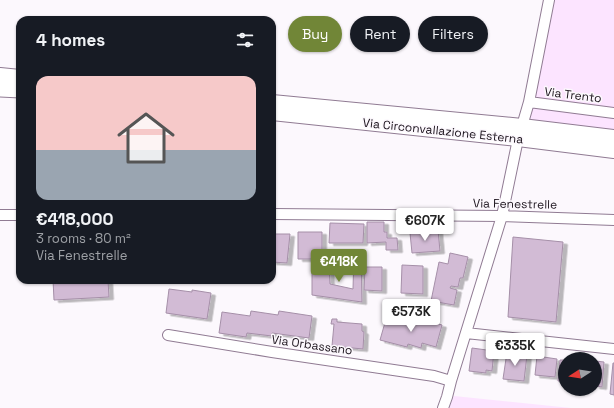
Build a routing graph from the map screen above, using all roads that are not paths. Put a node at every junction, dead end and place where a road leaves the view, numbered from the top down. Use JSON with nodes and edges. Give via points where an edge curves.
{"nodes":[{"id":1,"x":549,"y":0,"type":"edge"},
{"id":2,"x":0,"y":75,"type":"edge"},
{"id":3,"x":16,"y":77,"type":"edge"},
{"id":4,"x":0,"y":85,"type":"edge"},
{"id":5,"x":16,"y":87,"type":"edge"},
{"id":6,"x":0,"y":94,"type":"edge"},
{"id":7,"x":16,"y":95,"type":"edge"},
{"id":8,"x":276,"y":102,"type":"edge"},
{"id":9,"x":529,"y":102,"type":"junction"},
{"id":10,"x":276,"y":113,"type":"edge"},
{"id":11,"x":614,"y":113,"type":"edge"},
{"id":12,"x":520,"y":133,"type":"junction"},
{"id":13,"x":614,"y":137,"type":"edge"},
{"id":14,"x":614,"y":151,"type":"edge"},
{"id":15,"x":276,"y":214,"type":"edge"},
{"id":16,"x":0,"y":215,"type":"edge"},
{"id":17,"x":16,"y":215,"type":"edge"},
{"id":18,"x":502,"y":216,"type":"junction"},
{"id":19,"x":614,"y":220,"type":"edge"},
{"id":20,"x":466,"y":333,"type":"junction"},
{"id":21,"x":168,"y":335,"type":"dead end"},
{"id":22,"x":614,"y":349,"type":"edge"},
{"id":23,"x":452,"y":381,"type":"junction"},
{"id":24,"x":443,"y":408,"type":"edge"}],
"edges":[{"from":1,"to":9,"type":"street","name":"Via Trento"},
{"from":2,"to":3,"type":"main road"},
{"from":4,"to":5,"type":"main road"},
{"from":6,"to":7,"type":"lane"},
{"from":8,"to":12,"type":"main road","name":"Via Circonvallazione Esterna"},
{"from":9,"to":11,"type":"street","name":"Via Trento"},
{"from":9,"to":12,"type":"street","name":"Via Trento"},
{"from":10,"to":12,"type":"main road","name":"Via Circonvallazione Esterna"},
{"from":12,"to":13,"type":"main road","name":"Via Circonvallazione Esterna"},
{"from":12,"to":14,"type":"main road","name":"Via Circonvallazione Esterna"},
{"from":12,"to":18,"type":"street"},
{"from":15,"to":18,"type":"street","name":"Via Fenestrelle"},
{"from":16,"to":17,"type":"street"},
{"from":18,"to":19,"type":"street","name":"Via Fenestrelle"},
{"from":18,"to":20,"type":"street"},
{"from":20,"to":22,"type":"street"},
{"from":20,"to":23,"type":"street"},
{"from":21,"to":23,"type":"street","name":"Via Orbassano","via":[[434,376]]},
{"from":23,"to":24,"type":"street"}]}
